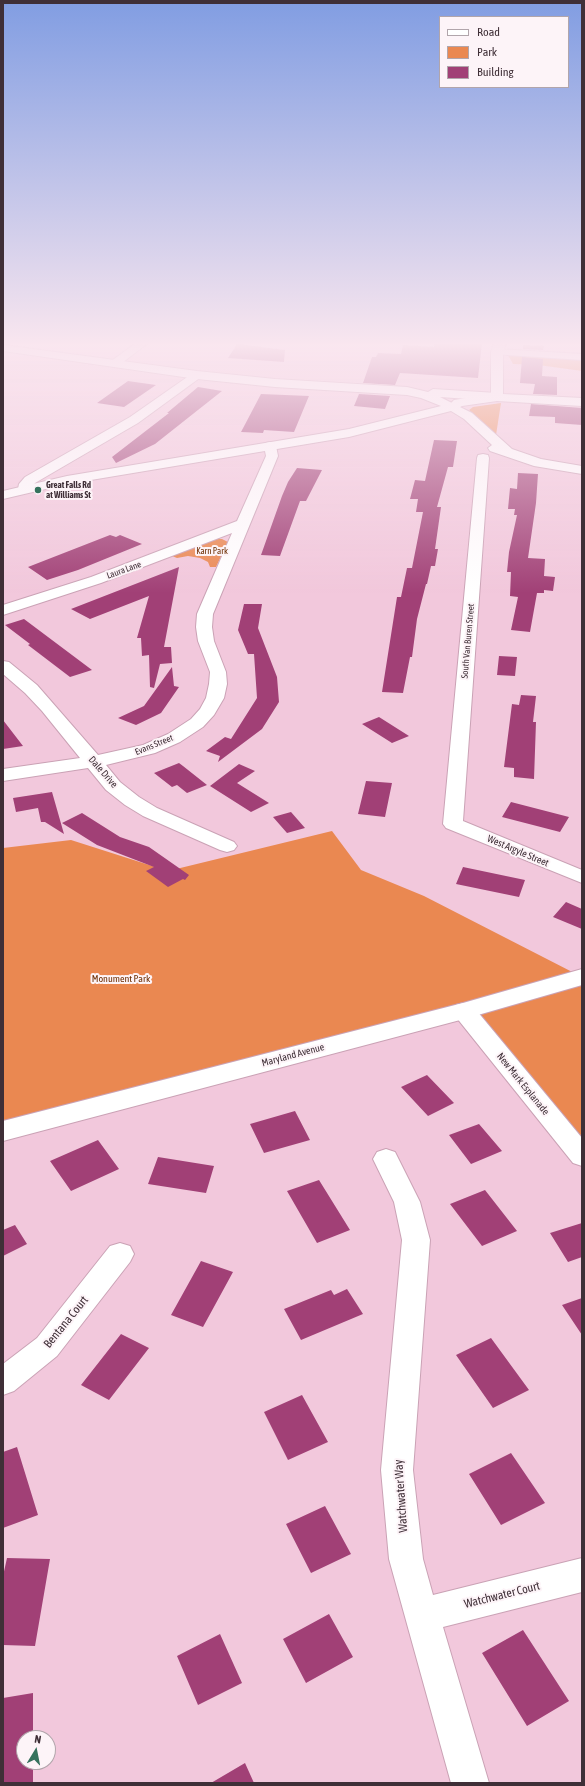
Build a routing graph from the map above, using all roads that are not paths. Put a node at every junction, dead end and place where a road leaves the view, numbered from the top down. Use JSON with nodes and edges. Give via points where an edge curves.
{"nodes":[{"id":1,"x":123,"y":426,"type":"edge"},
{"id":2,"x":375,"y":426,"type":"edge"},
{"id":3,"x":463,"y":426,"type":"edge"},
{"id":4,"x":480,"y":426,"type":"edge"},
{"id":5,"x":270,"y":446,"type":"junction"},
{"id":6,"x":484,"y":450,"type":"junction"},
{"id":7,"x":512,"y":455,"type":"junction"},
{"id":8,"x":582,"y":470,"type":"edge"},
{"id":9,"x":25,"y":489,"type":"junction"},
{"id":10,"x":3,"y":495,"type":"edge"},
{"id":11,"x":242,"y":524,"type":"junction"},
{"id":12,"x":3,"y":610,"type":"edge"},
{"id":13,"x":3,"y":666,"type":"edge"},
{"id":14,"x":93,"y":762,"type":"junction"},
{"id":15,"x":3,"y":775,"type":"edge"},
{"id":16,"x":454,"y":824,"type":"joint"},
{"id":17,"x":227,"y":846,"type":"dead end"},
{"id":18,"x":582,"y":877,"type":"edge"},
{"id":19,"x":582,"y":977,"type":"edge"},
{"id":20,"x":464,"y":1011,"type":"junction"},
{"id":21,"x":3,"y":1131,"type":"edge"},
{"id":22,"x":582,"y":1156,"type":"edge"},
{"id":23,"x":386,"y":1159,"type":"dead end"},
{"id":24,"x":120,"y":1254,"type":"dead end"},
{"id":25,"x":3,"y":1382,"type":"edge"},
{"id":26,"x":582,"y":1574,"type":"edge"},
{"id":27,"x":421,"y":1615,"type":"junction"},
{"id":28,"x":470,"y":1783,"type":"edge"}],
"edges":[{"from":1,"to":9,"type":"street","via":[[30,480]]},
{"from":2,"to":5,"type":"main road"},
{"from":3,"to":6,"type":"main road"},
{"from":4,"to":7,"type":"main road"},
{"from":5,"to":9,"type":"main road"},
{"from":5,"to":11,"type":"street","name":"Evans Street","via":[[272,456]]},
{"from":6,"to":7,"type":"main road","via":[[495,454]]},
{"from":6,"to":16,"type":"street","name":"South Van Buren Street"},
{"from":7,"to":8,"type":"main road","via":[[551,466]]},
{"from":9,"to":10,"type":"main road"},
{"from":11,"to":12,"type":"street","name":"Laura Lane","via":[[96,580]]},
{"from":11,"to":14,"type":"street","name":"Evans Street","via":[[205,614],[206,641],[218,672],[218,684],[208,711],[174,738],[122,757]]},
{"from":13,"to":14,"type":"street","name":"Dale Drive","via":[[48,707]]},
{"from":14,"to":15,"type":"street","name":"Evans Street"},
{"from":14,"to":17,"type":"street","name":"Dale Drive","via":[[113,786],[132,801],[150,812]]},
{"from":16,"to":18,"type":"street","name":"West Argyle Street"},
{"from":19,"to":20,"type":"main road","name":"Maryland Avenue"},
{"from":20,"to":21,"type":"main road","name":"Maryland Avenue"},
{"from":20,"to":22,"type":"street","name":"New Mark Esplanade"},
{"from":23,"to":27,"type":"street","name":"Watchwater Way","via":[[408,1202],[416,1240],[397,1470],[406,1559]]},
{"from":24,"to":25,"type":"street","name":"Bentana Court","via":[[47,1347]]},
{"from":26,"to":27,"type":"street","name":"Watchwater Court"},
{"from":27,"to":28,"type":"street","name":"Watchwater Way"}]}
